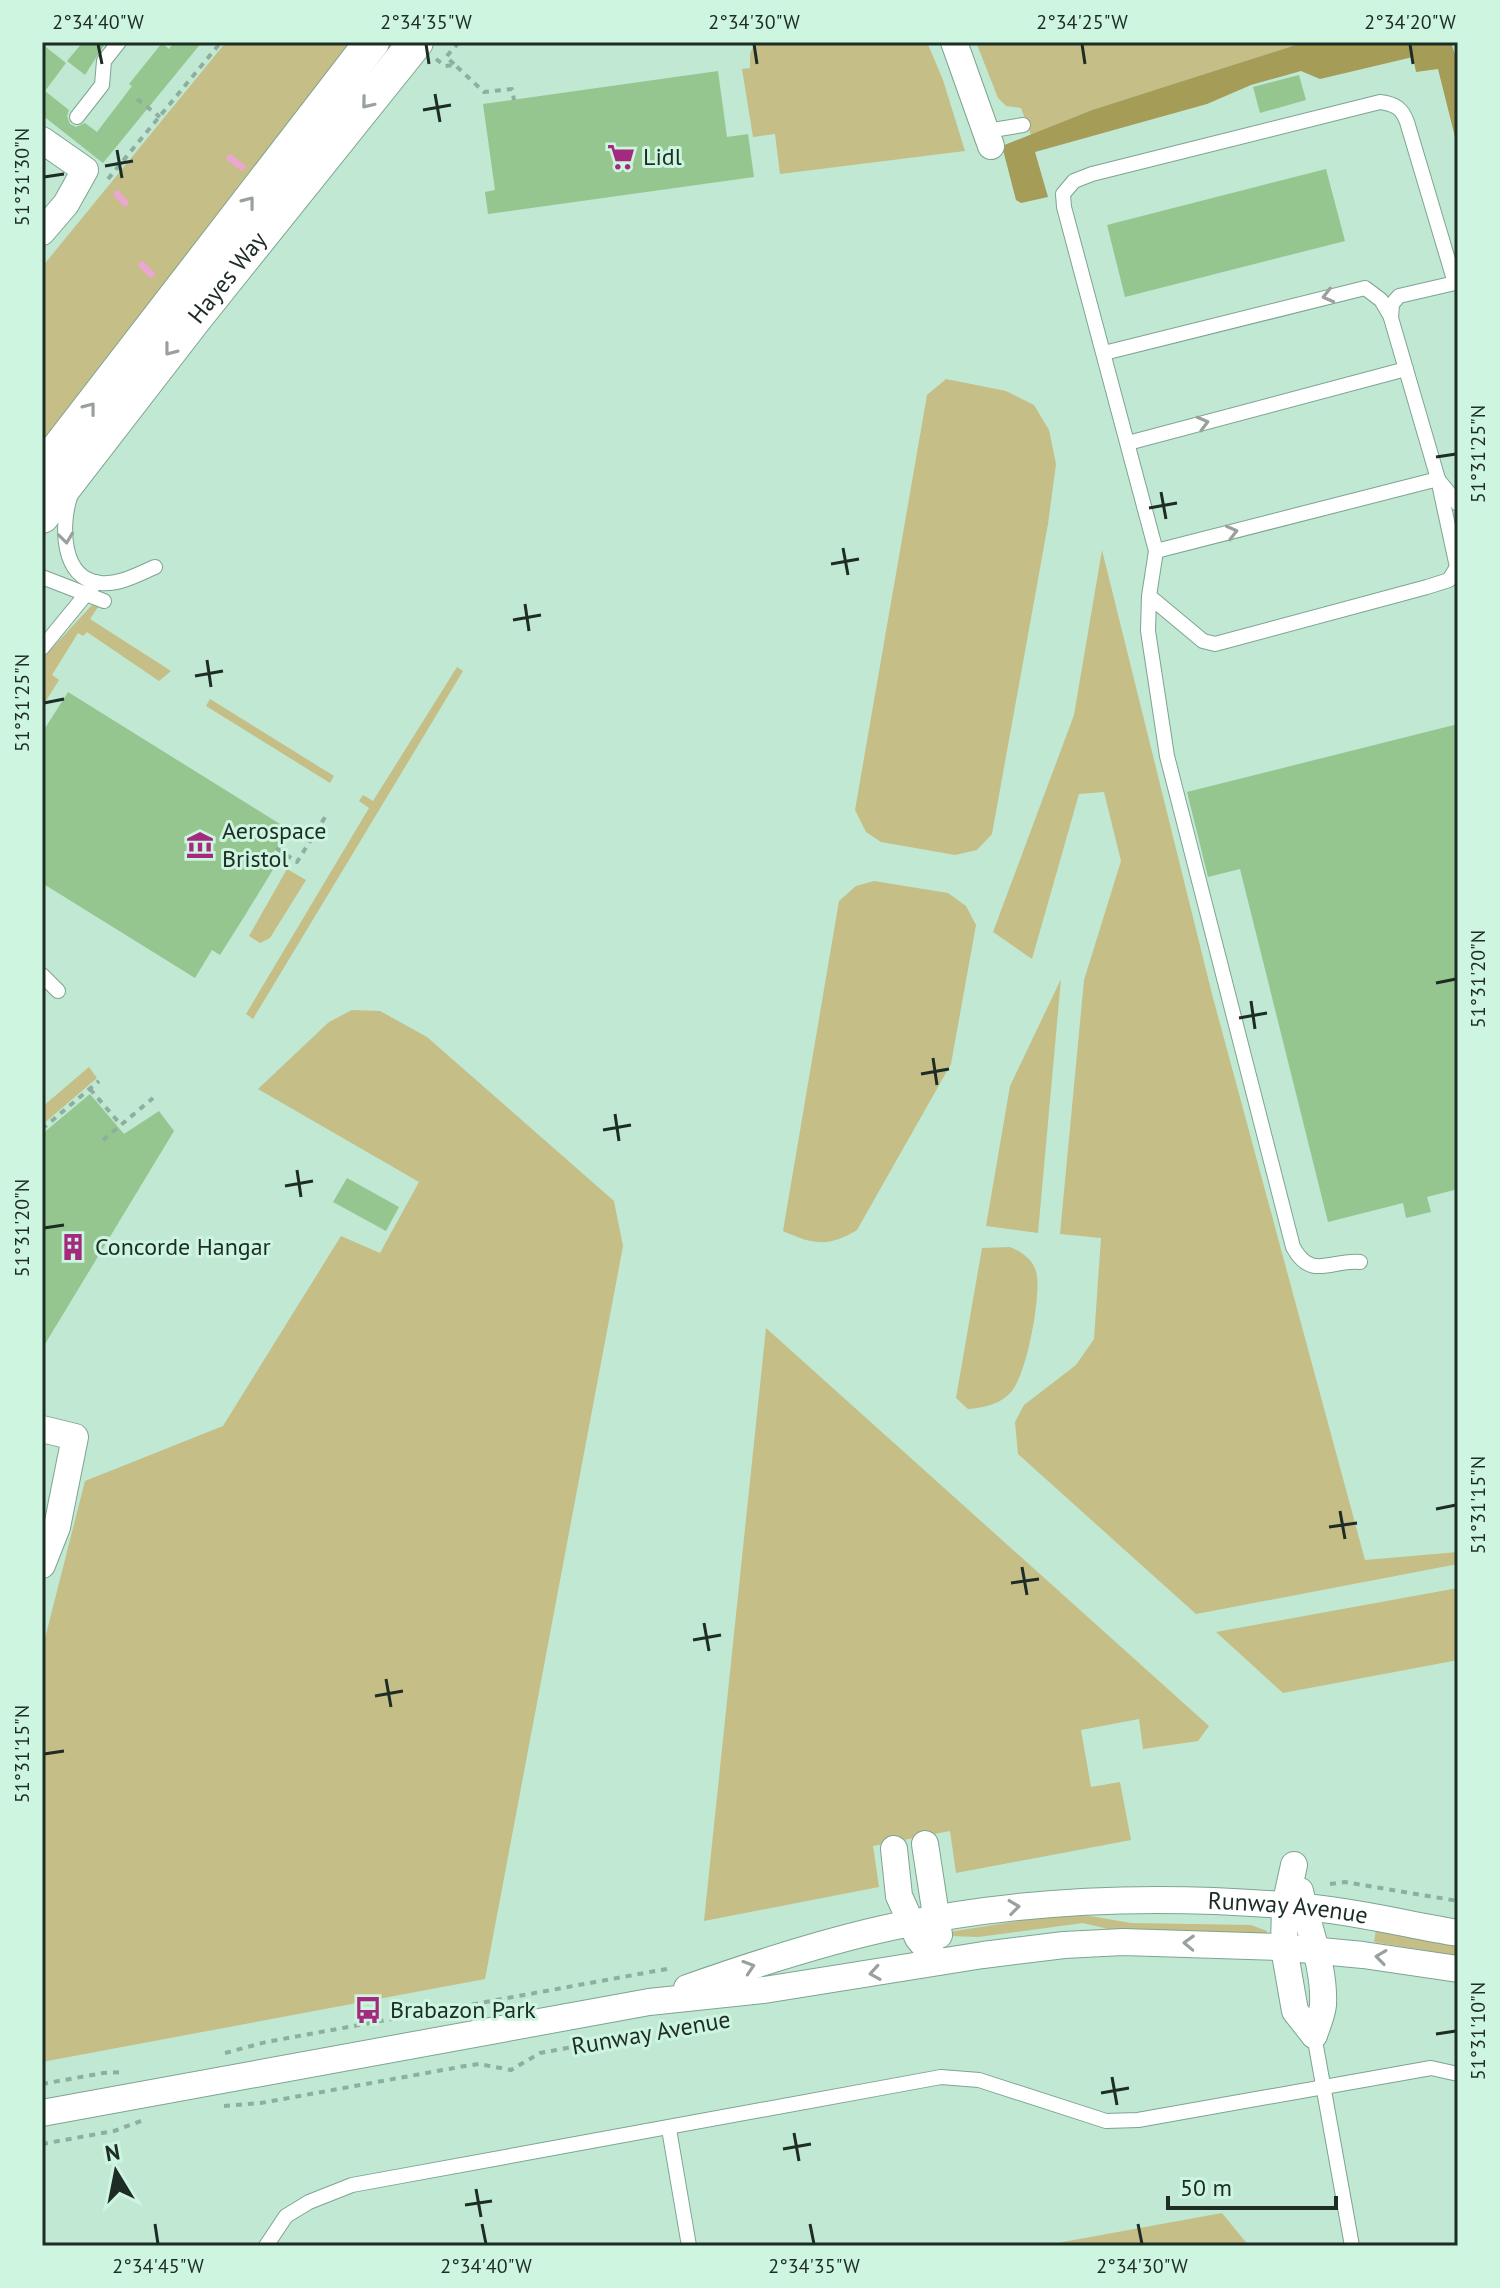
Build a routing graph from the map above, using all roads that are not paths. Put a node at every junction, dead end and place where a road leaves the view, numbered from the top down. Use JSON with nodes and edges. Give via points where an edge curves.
{"nodes":[{"id":1,"x":119,"y":42,"type":"edge"},
{"id":2,"x":372,"y":42,"type":"edge"},
{"id":3,"x":416,"y":42,"type":"edge"},
{"id":4,"x":954,"y":42,"type":"edge"},
{"id":5,"x":77,"y":117,"type":"dead end"},
{"id":6,"x":1023,"y":125,"type":"dead end"},
{"id":7,"x":989,"y":138,"type":"joint"},
{"id":8,"x":49,"y":141,"type":"edge"},
{"id":9,"x":42,"y":232,"type":"edge"},
{"id":10,"x":1457,"y":285,"type":"edge"},
{"id":11,"x":1391,"y":318,"type":"junction"},
{"id":12,"x":1104,"y":353,"type":"junction"},
{"id":13,"x":1406,"y":369,"type":"junction"},
{"id":14,"x":1128,"y":443,"type":"junction"},
{"id":15,"x":81,"y":463,"type":"junction"},
{"id":16,"x":42,"y":470,"type":"edge"},
{"id":17,"x":1438,"y":479,"type":"junction"},
{"id":18,"x":1458,"y":504,"type":"edge"},
{"id":19,"x":42,"y":516,"type":"edge"},
{"id":20,"x":1156,"y":551,"type":"junction"},
{"id":21,"x":155,"y":567,"type":"dead end"},
{"id":22,"x":1458,"y":569,"type":"edge"},
{"id":23,"x":42,"y":577,"type":"edge"},
{"id":24,"x":91,"y":588,"type":"junction"},
{"id":25,"x":1149,"y":596,"type":"junction"},
{"id":26,"x":104,"y":601,"type":"dead end"},
{"id":27,"x":42,"y":648,"type":"edge"},
{"id":28,"x":42,"y":975,"type":"edge"},
{"id":29,"x":58,"y":991,"type":"dead end"},
{"id":30,"x":1360,"y":1262,"type":"dead end"},
{"id":31,"x":42,"y":1429,"type":"edge"},
{"id":32,"x":42,"y":1565,"type":"edge"},
{"id":33,"x":925,"y":1844,"type":"dead end"},
{"id":34,"x":894,"y":1849,"type":"dead end"},
{"id":35,"x":1294,"y":1907,"type":"junction"},
{"id":36,"x":936,"y":1919,"type":"junction"},
{"id":37,"x":910,"y":1923,"type":"junction"},
{"id":38,"x":1458,"y":1933,"type":"edge"},
{"id":39,"x":1284,"y":1948,"type":"junction"},
{"id":40,"x":1315,"y":1950,"type":"junction"},
{"id":41,"x":938,"y":1962,"type":"junction"},
{"id":42,"x":1458,"y":1969,"type":"edge"},
{"id":43,"x":649,"y":2002,"type":"junction"},
{"id":44,"x":1314,"y":2035,"type":"junction"},
{"id":45,"x":1458,"y":2074,"type":"edge"},
{"id":46,"x":1323,"y":2087,"type":"junction"},
{"id":47,"x":42,"y":2113,"type":"edge"},
{"id":48,"x":669,"y":2129,"type":"junction"},
{"id":49,"x":266,"y":2246,"type":"edge"},
{"id":50,"x":689,"y":2246,"type":"edge"},
{"id":51,"x":1352,"y":2246,"type":"edge"}],
"edges":[{"from":1,"to":5,"type":"lane","via":[[104,61],[102,85]]},
{"from":16,"to":2,"type":"street","name":"Hayes Way","one_way":true},
{"from":3,"to":15,"type":"street","name":"Hayes Way","one_way":true},
{"from":4,"to":7,"type":"street"},
{"from":6,"to":7,"type":"lane"},
{"from":8,"to":9,"type":"street","via":[[85,170]]},
{"from":10,"to":11,"type":"lane","via":[[1399,296]]},
{"from":10,"to":12,"type":"lane","via":[[1403,111],[1380,102],[1074,181],[1063,194],[1064,207]]},
{"from":11,"to":12,"type":"lane","one_way":true,"via":[[1381,300],[1365,288]]},
{"from":11,"to":13,"type":"lane"},
{"from":12,"to":14,"type":"lane"},
{"from":14,"to":13,"type":"lane","one_way":true},
{"from":13,"to":17,"type":"lane"},
{"from":14,"to":20,"type":"lane"},
{"from":15,"to":19,"type":"street","name":"Hayes Way"},
{"from":15,"to":24,"type":"lane","one_way":true,"via":[[64,536]]},
{"from":17,"to":18,"type":"lane"},
{"from":20,"to":17,"type":"lane","one_way":true},
{"from":17,"to":22,"type":"lane"},
{"from":20,"to":25,"type":"lane"},
{"from":21,"to":24,"type":"lane"},
{"from":22,"to":25,"type":"lane","via":[[1449,580],[1427,587],[1215,644],[1203,641]]},
{"from":23,"to":24,"type":"lane"},
{"from":24,"to":26,"type":"lane"},
{"from":24,"to":27,"type":"lane"},
{"from":25,"to":30,"type":"lane","via":[[1148,631],[1167,756],[1293,1247],[1311,1266]]},
{"from":28,"to":29,"type":"lane"},
{"from":31,"to":32,"type":"street","via":[[75,1437],[57,1527]]},
{"from":33,"to":36,"type":"street"},
{"from":34,"to":37,"type":"street","via":[[899,1896]]},
{"from":36,"to":35,"type":"street","name":"Runway Avenue","one_way":true,"via":[[1119,1899]]},
{"from":35,"to":38,"type":"street","name":"Runway Avenue"},
{"from":35,"to":39,"type":"street"},
{"from":35,"to":40,"type":"street"},
{"from":36,"to":37,"type":"street","name":"Runway Avenue"},
{"from":36,"to":41,"type":"street"},
{"from":37,"to":41,"type":"street"},
{"from":43,"to":37,"type":"street","name":"Runway Avenue","one_way":true,"via":[[753,1965]]},
{"from":39,"to":40,"type":"street","name":"Runway Avenue"},
{"from":39,"to":41,"type":"street","name":"Runway Avenue","one_way":true,"via":[[1123,1942]]},
{"from":39,"to":44,"type":"street","via":[[1295,2011]]},
{"from":42,"to":40,"type":"street","name":"Runway Avenue","one_way":true},
{"from":40,"to":44,"type":"street","via":[[1323,2007]]},
{"from":41,"to":43,"type":"street","name":"Runway Avenue","one_way":true},
{"from":43,"to":47,"type":"street","name":"Runway Avenue"},
{"from":44,"to":46,"type":"lane"},
{"from":45,"to":46,"type":"lane","via":[[1431,2068]]},
{"from":46,"to":48,"type":"lane","via":[[1106,2121],[979,2080],[941,2077]]},
{"from":46,"to":51,"type":"lane"},
{"from":48,"to":49,"type":"lane","via":[[352,2185],[286,2216]]},
{"from":48,"to":50,"type":"lane"}]}
